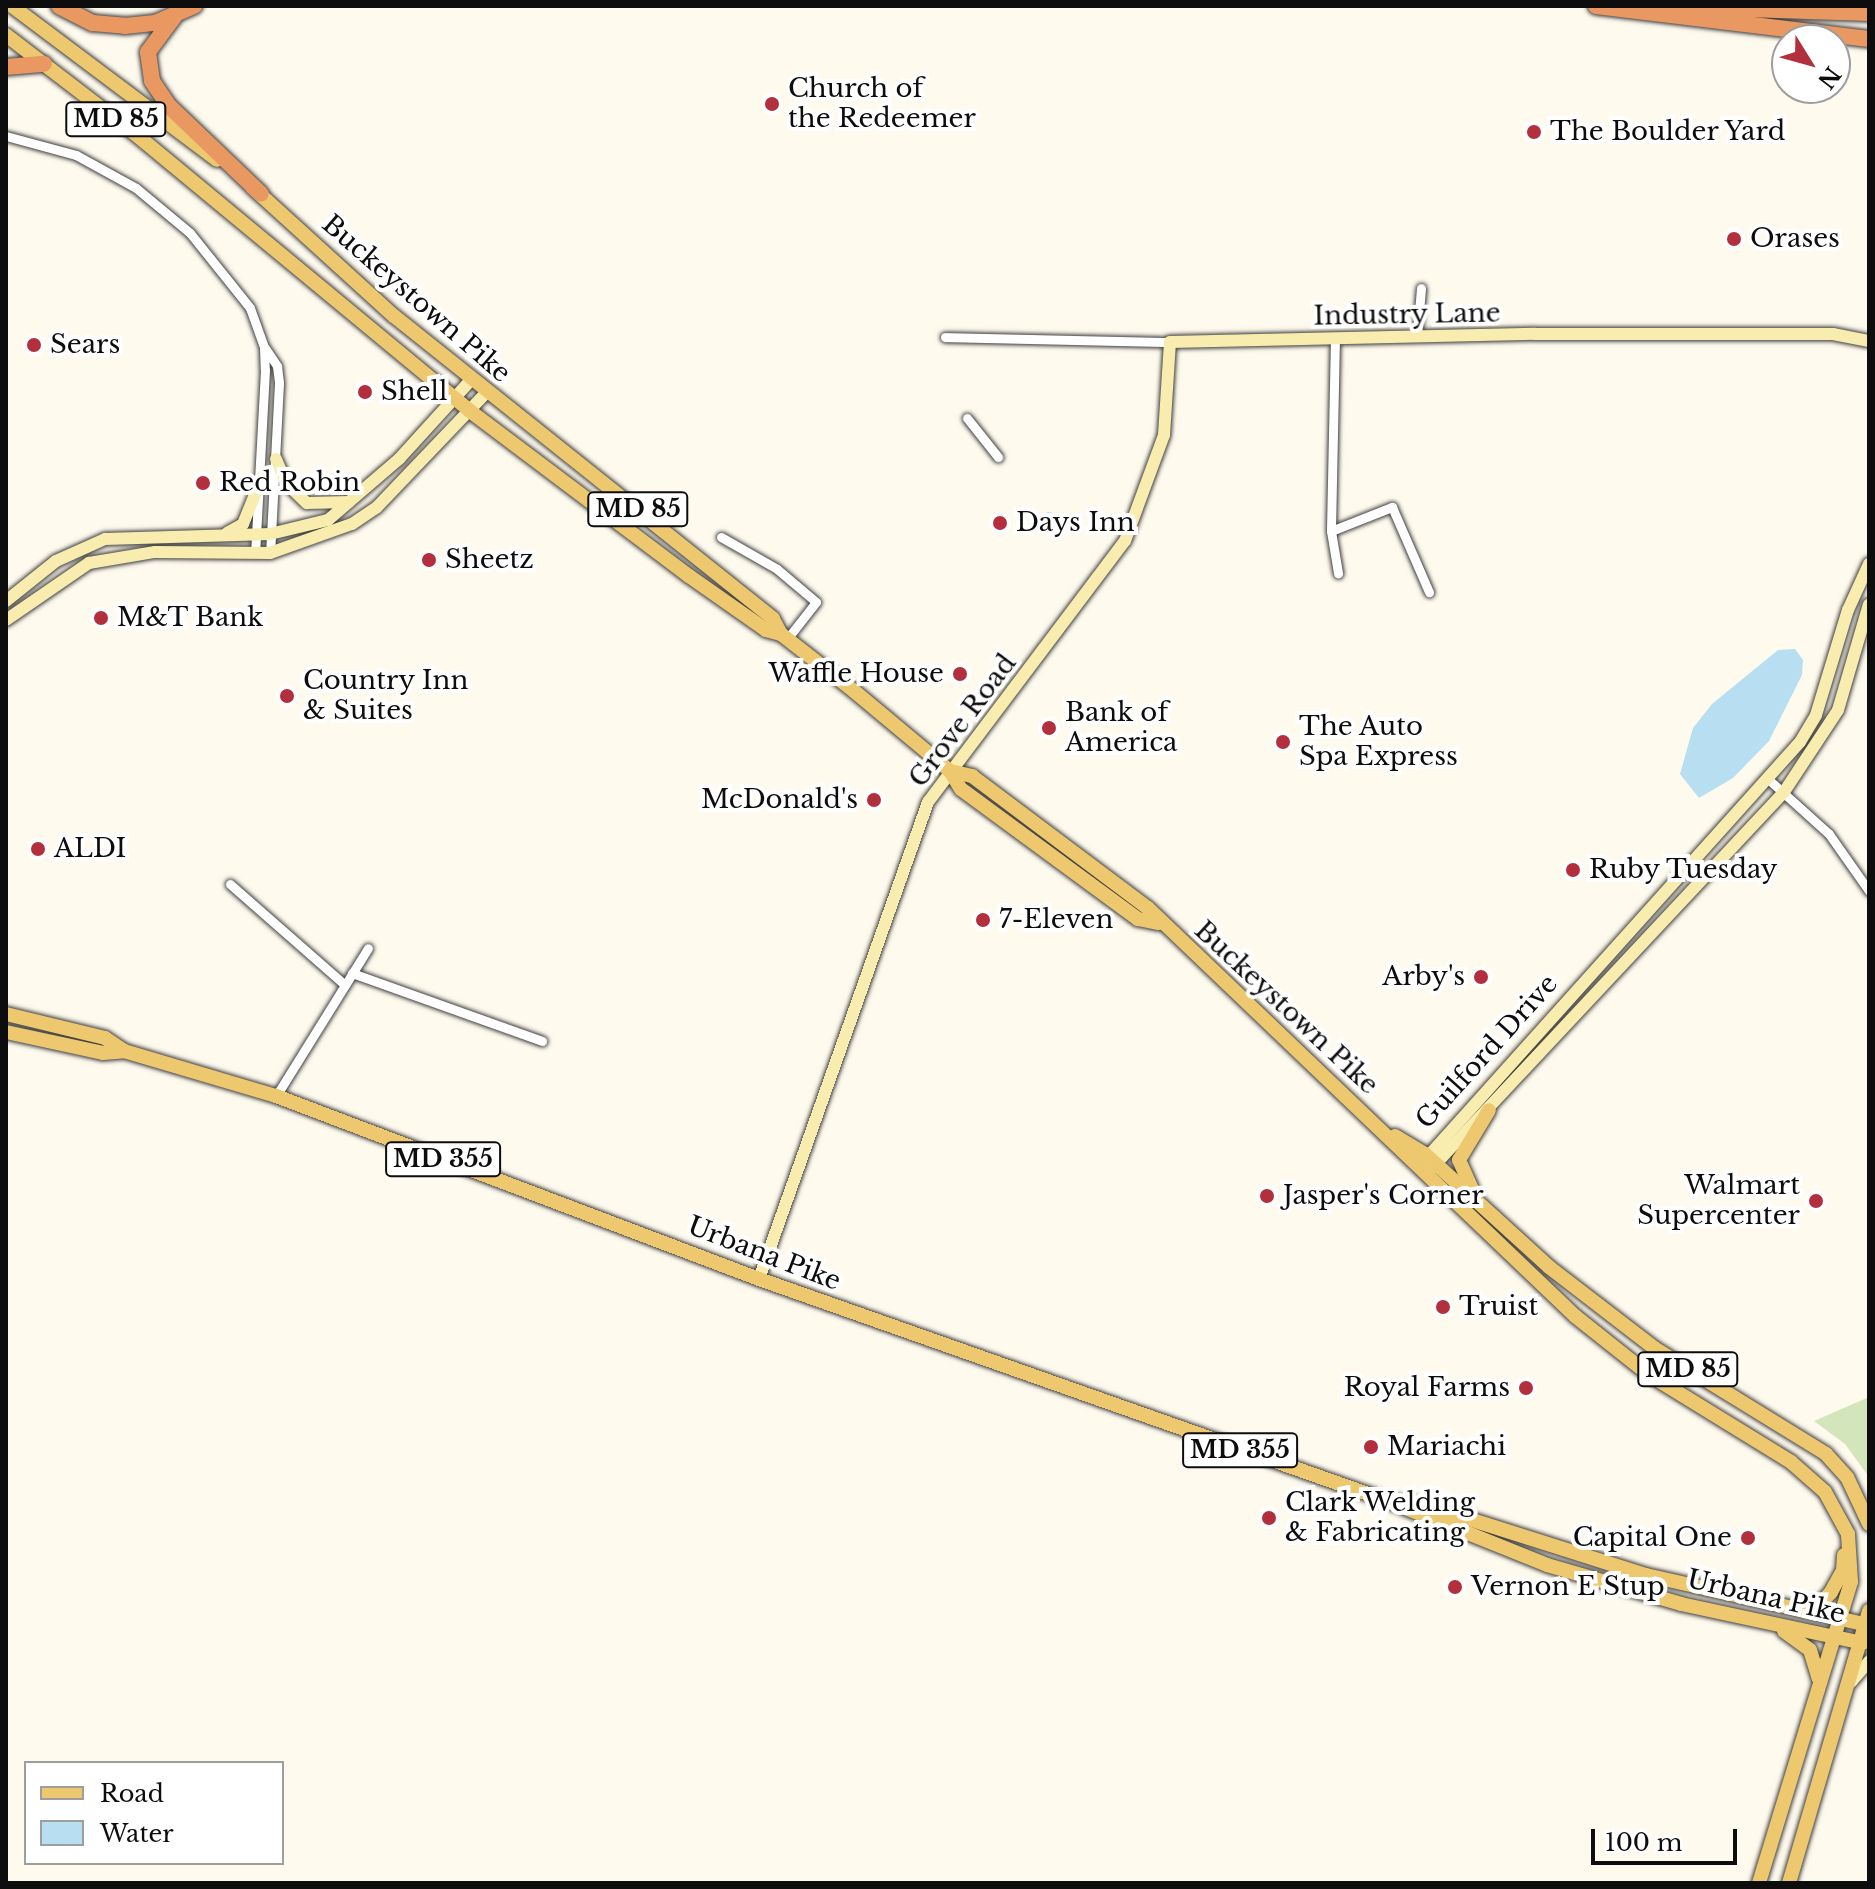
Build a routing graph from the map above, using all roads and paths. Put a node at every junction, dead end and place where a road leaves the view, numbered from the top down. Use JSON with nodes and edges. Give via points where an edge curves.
{"nodes":[{"id":1,"x":12,"y":6,"type":"edge"},
{"id":2,"x":59,"y":6,"type":"edge"},
{"id":3,"x":194,"y":6,"type":"edge"},
{"id":4,"x":1596,"y":6,"type":"edge"},
{"id":5,"x":1668,"y":6,"type":"edge"},
{"id":6,"x":1869,"y":13,"type":"edge"},
{"id":7,"x":174,"y":17,"type":"junction"},
{"id":8,"x":6,"y":35,"type":"edge"},
{"id":9,"x":1869,"y":39,"type":"edge"},
{"id":10,"x":44,"y":64,"type":"junction"},
{"id":11,"x":6,"y":67,"type":"edge"},
{"id":12,"x":6,"y":136,"type":"edge"},
{"id":13,"x":261,"y":194,"type":"junction"},
{"id":14,"x":1421,"y":288,"type":"dead end"},
{"id":15,"x":1417,"y":336,"type":"junction"},
{"id":16,"x":945,"y":337,"type":"dead end"},
{"id":17,"x":1335,"y":338,"type":"junction"},
{"id":18,"x":1869,"y":341,"type":"edge"},
{"id":19,"x":1170,"y":342,"type":"junction"},
{"id":20,"x":264,"y":347,"type":"junction"},
{"id":21,"x":471,"y":380,"type":"junction"},
{"id":22,"x":486,"y":393,"type":"junction"},
{"id":23,"x":455,"y":399,"type":"junction"},
{"id":24,"x":470,"y":411,"type":"junction"},
{"id":25,"x":967,"y":418,"type":"dead end"},
{"id":26,"x":998,"y":457,"type":"dead end"},
{"id":27,"x":276,"y":459,"type":"junction"},
{"id":28,"x":262,"y":477,"type":"junction"},
{"id":29,"x":356,"y":500,"type":"junction"},
{"id":30,"x":1331,"y":531,"type":"junction"},
{"id":31,"x":264,"y":534,"type":"junction"},
{"id":32,"x":221,"y":535,"type":"junction"},
{"id":33,"x":721,"y":537,"type":"dead end"},
{"id":34,"x":255,"y":553,"type":"junction"},
{"id":35,"x":270,"y":553,"type":"junction"},
{"id":36,"x":1869,"y":564,"type":"edge"},
{"id":37,"x":1338,"y":573,"type":"dead end"},
{"id":38,"x":1429,"y":592,"type":"dead end"},
{"id":39,"x":6,"y":601,"type":"edge"},
{"id":40,"x":1869,"y":604,"type":"edge"},
{"id":41,"x":6,"y":620,"type":"edge"},
{"id":42,"x":784,"y":637,"type":"junction"},
{"id":43,"x":950,"y":771,"type":"junction"},
{"id":44,"x":1768,"y":779,"type":"junction"},
{"id":45,"x":1784,"y":792,"type":"junction"},
{"id":46,"x":230,"y":884,"type":"dead end"},
{"id":47,"x":1869,"y":891,"type":"edge"},
{"id":48,"x":368,"y":948,"type":"dead end"},
{"id":49,"x":352,"y":973,"type":"junction"},
{"id":50,"x":345,"y":985,"type":"junction"},
{"id":51,"x":6,"y":1014,"type":"edge"},
{"id":52,"x":6,"y":1032,"type":"edge"},
{"id":53,"x":542,"y":1041,"type":"dead end"},
{"id":54,"x":124,"y":1051,"type":"junction"},
{"id":55,"x":276,"y":1096,"type":"junction"},
{"id":56,"x":1489,"y":1110,"type":"junction"},
{"id":57,"x":1381,"y":1128,"type":"junction"},
{"id":58,"x":1425,"y":1154,"type":"junction"},
{"id":59,"x":1437,"y":1166,"type":"junction"},
{"id":60,"x":1421,"y":1172,"type":"junction"},
{"id":61,"x":1495,"y":1218,"type":"junction"},
{"id":62,"x":759,"y":1279,"type":"junction"},
{"id":63,"x":1388,"y":1501,"type":"junction"},
{"id":64,"x":1837,"y":1511,"type":"junction"},
{"id":65,"x":1869,"y":1524,"type":"edge"},
{"id":66,"x":1790,"y":1610,"type":"junction"},
{"id":67,"x":1838,"y":1620,"type":"junction"},
{"id":68,"x":1868,"y":1621,"type":"edge"},
{"id":69,"x":1770,"y":1623,"type":"junction"},
{"id":70,"x":1834,"y":1638,"type":"junction"},
{"id":71,"x":1866,"y":1643,"type":"edge"},
{"id":72,"x":1869,"y":1661,"type":"edge"},
{"id":73,"x":1851,"y":1682,"type":"junction"},
{"id":74,"x":1818,"y":1695,"type":"junction"},
{"id":75,"x":1759,"y":1883,"type":"edge"},
{"id":76,"x":1789,"y":1883,"type":"edge"}],
"edges":[{"from":1,"to":13,"type":"main road","name":"Buckeystown Pike","number":"MD 85"},
{"from":2,"to":7,"type":"highway","via":[[93,23],[125,26]]},
{"from":3,"to":7,"type":"highway"},
{"from":4,"to":9,"type":"highway"},
{"from":5,"to":6,"type":"highway"},
{"from":7,"to":13,"type":"highway","via":[[148,52],[152,81],[169,106]]},
{"from":8,"to":10,"type":"main road","name":"Buckeystown Pike","number":"MD 85"},
{"from":10,"to":11,"type":"highway"},
{"from":10,"to":23,"type":"main road","name":"Buckeystown Pike","number":"MD 85"},
{"from":12,"to":20,"type":"street","via":[[95,163],[164,209],[240,292]]},
{"from":13,"to":21,"type":"main road","name":"Buckeystown Pike","number":"MD 85"},
{"from":14,"to":15,"type":"street"},
{"from":15,"to":17,"type":"main road","name":"Industry Lane"},
{"from":15,"to":18,"type":"main road","name":"Industry Lane","via":[[1833,334]]},
{"from":16,"to":19,"type":"street","name":"Industry Lane"},
{"from":17,"to":19,"type":"main road","name":"Industry Lane"},
{"from":17,"to":30,"type":"street"},
{"from":19,"to":43,"type":"main road","name":"Grove Road","via":[[1164,435],[1125,541]]},
{"from":20,"to":27,"type":"street","via":[[277,366],[279,383]]},
{"from":20,"to":28,"type":"street"},
{"from":21,"to":22,"type":"main road","name":"Buckeystown Pike","number":"MD 85"},
{"from":21,"to":23,"type":"main road"},
{"from":22,"to":24,"type":"main road"},
{"from":22,"to":42,"type":"main road","name":"Buckeystown Pike","number":"MD 85","via":[[619,492],[773,619]]},
{"from":23,"to":24,"type":"main road","name":"Buckeystown Pike","number":"MD 85"},
{"from":23,"to":29,"type":"main road"},
{"from":24,"to":35,"type":"main road","via":[[377,507],[352,524]]},
{"from":24,"to":42,"type":"main road","name":"Buckeystown Pike","number":"MD 85","via":[[689,576]]},
{"from":25,"to":26,"type":"street"},
{"from":27,"to":29,"type":"main road","via":[[286,483],[307,503]]},
{"from":27,"to":31,"type":"street"},
{"from":28,"to":31,"type":"street"},
{"from":28,"to":32,"type":"main road","via":[[243,524]]},
{"from":29,"to":31,"type":"main road","via":[[328,520]]},
{"from":30,"to":37,"type":"street"},
{"from":30,"to":38,"type":"street","via":[[1392,507]]},
{"from":31,"to":32,"type":"main road"},
{"from":31,"to":34,"type":"street"},
{"from":31,"to":35,"type":"street"},
{"from":32,"to":39,"type":"main road","via":[[105,539],[56,561]]},
{"from":33,"to":42,"type":"street","via":[[777,569],[816,602]]},
{"from":34,"to":35,"type":"main road"},
{"from":34,"to":41,"type":"main road","via":[[112,557],[67,574]]},
{"from":36,"to":44,"type":"main road","name":"Guilford Drive","via":[[1848,610],[1816,715]]},
{"from":40,"to":45,"type":"main road","name":"Guilford Drive","via":[[1838,710]]},
{"from":42,"to":43,"type":"main road","name":"Buckeystown Pike","number":"MD 85"},
{"from":43,"to":57,"type":"main road","name":"Buckeystown Pike","number":"MD 85","via":[[961,789],[1138,919],[1159,923]]},
{"from":43,"to":62,"type":"main road","name":"Grove Road","via":[[928,802],[903,862]]},
{"from":44,"to":45,"type":"street"},
{"from":44,"to":58,"type":"main road","name":"Guilford Drive"},
{"from":45,"to":47,"type":"street","via":[[1829,834]]},
{"from":45,"to":56,"type":"main road","name":"Guilford Drive"},
{"from":46,"to":50,"type":"street"},
{"from":48,"to":49,"type":"street"},
{"from":49,"to":50,"type":"street"},
{"from":49,"to":53,"type":"street"},
{"from":50,"to":55,"type":"street"},
{"from":51,"to":54,"type":"main road","name":"Urbana Pike","number":"MD 355","via":[[105,1038]]},
{"from":52,"to":54,"type":"main road","name":"Urbana Pike","number":"MD 355","via":[[103,1053]]},
{"from":54,"to":55,"type":"main road","name":"Urbana Pike","number":"MD 355"},
{"from":55,"to":62,"type":"main road","name":"Urbana Pike","number":"MD 355"},
{"from":56,"to":59,"type":"main road","name":"Guilford Drive"},
{"from":56,"to":61,"type":"main road","via":[[1459,1160],[1464,1180]]},
{"from":57,"to":58,"type":"main road","name":"Buckeystown Pike","number":"MD 85"},
{"from":57,"to":60,"type":"main road","name":"Buckeystown Pike","number":"MD 85"},
{"from":58,"to":59,"type":"main road","name":"Buckeystown Pike","number":"MD 85"},
{"from":58,"to":60,"type":"main road","name":"Guilford Drive"},
{"from":59,"to":60,"type":"main road","name":"Guilford Drive"},
{"from":59,"to":61,"type":"main road","name":"Buckeystown Pike","number":"MD 85"},
{"from":60,"to":64,"type":"main road","name":"Buckeystown Pike","number":"MD 85","via":[[1534,1271],[1575,1316],[1648,1374],[1791,1462]]},
{"from":61,"to":65,"type":"main road","name":"Buckeystown Pike","number":"MD 85","via":[[1654,1348],[1826,1454],[1847,1477]]},
{"from":62,"to":63,"type":"main road","name":"Urbana Pike","number":"MD 355"},
{"from":63,"to":66,"type":"main road","name":"Urbana Pike","number":"MD 355","via":[[1428,1506],[1646,1575]]},
{"from":63,"to":69,"type":"main road","name":"Urbana Pike","number":"MD 355","via":[[1547,1565]]},
{"from":64,"to":66,"type":"main road","via":[[1844,1538],[1843,1570],[1820,1604]]},
{"from":64,"to":67,"type":"main road","name":"Buckeystown Pike","number":"MD 85","via":[[1852,1556],[1851,1582]]},
{"from":66,"to":67,"type":"main road","name":"Urbana Pike","number":"MD 355"},
{"from":67,"to":68,"type":"main road","name":"Urbana Pike","number":"MD 355"},
{"from":67,"to":70,"type":"main road","name":"Buckeystown Pike","number":"MD 85"},
{"from":68,"to":71,"type":"main road"},
{"from":69,"to":70,"type":"main road","name":"Urbana Pike","number":"MD 355"},
{"from":69,"to":74,"type":"main road","via":[[1810,1650],[1818,1668]]},
{"from":70,"to":71,"type":"main road","name":"Urbana Pike","number":"MD 355"},
{"from":70,"to":74,"type":"main road","name":"Buckeystown Pike","number":"MD 85"},
{"from":71,"to":73,"type":"main road"},
{"from":72,"to":73,"type":"main road"},
{"from":73,"to":76,"type":"main road"},
{"from":74,"to":75,"type":"main road","name":"Buckeystown Pike","number":"MD 85"}]}
